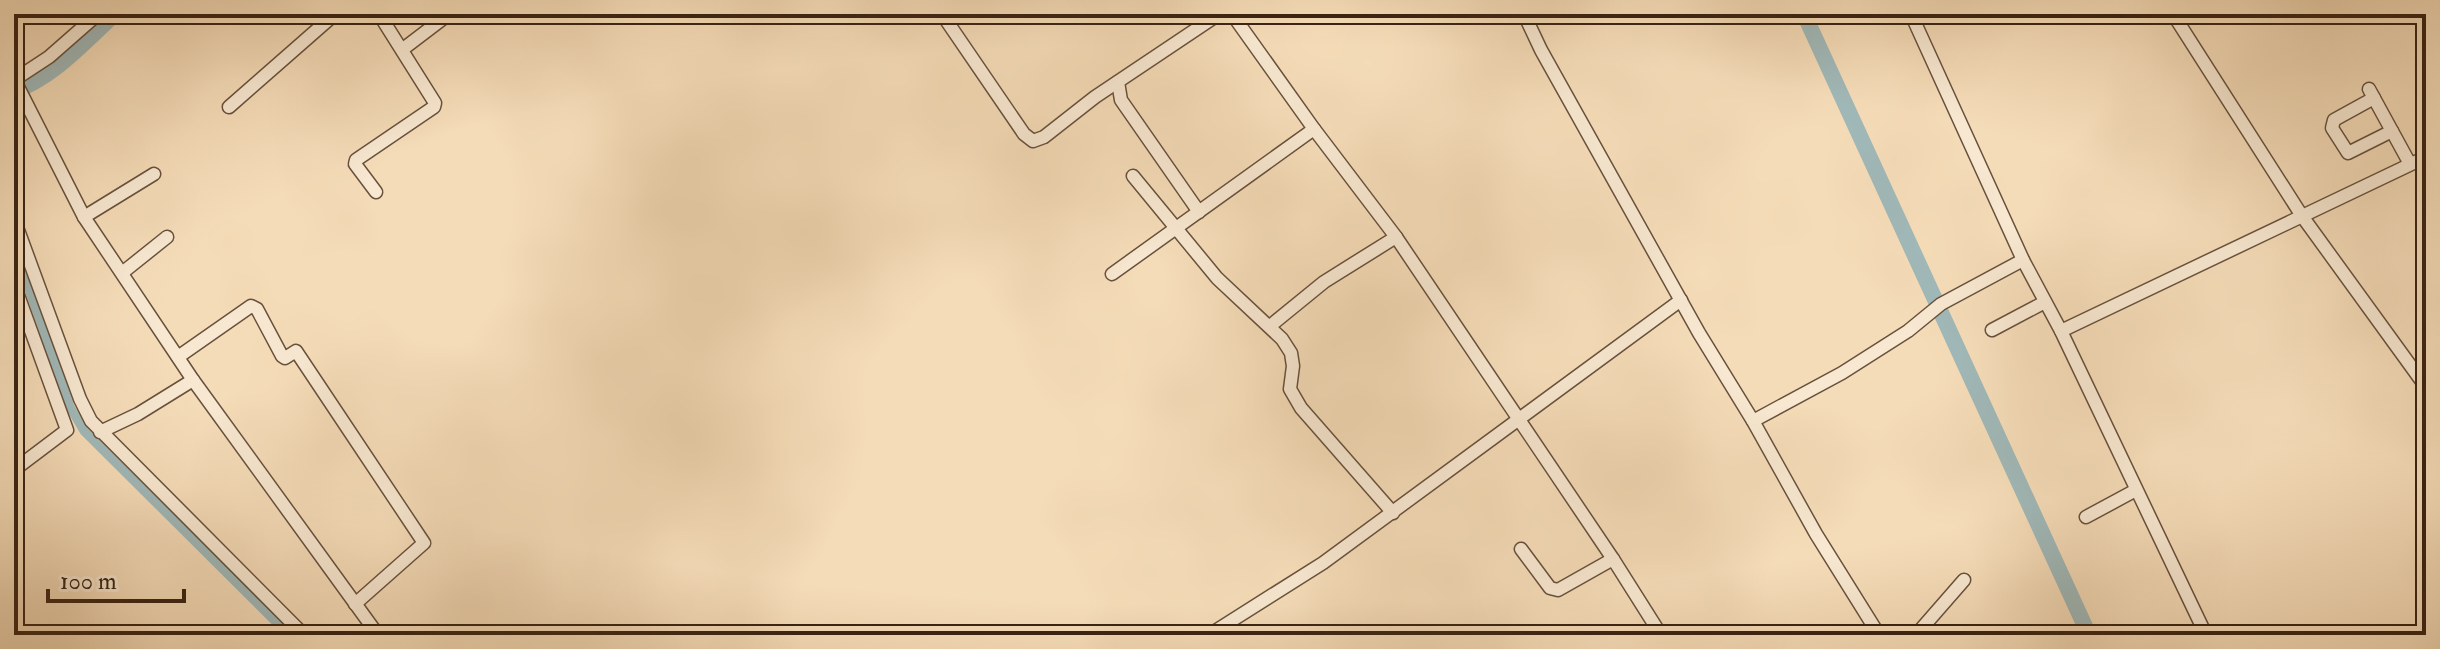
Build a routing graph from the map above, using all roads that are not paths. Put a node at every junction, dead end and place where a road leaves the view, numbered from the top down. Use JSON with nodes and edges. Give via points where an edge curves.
{"nodes":[{"id":1,"x":98,"y":14,"type":"edge"},
{"id":2,"x":335,"y":14,"type":"edge"},
{"id":3,"x":379,"y":14,"type":"edge"},
{"id":4,"x":449,"y":14,"type":"edge"},
{"id":5,"x":942,"y":14,"type":"edge"},
{"id":6,"x":1219,"y":14,"type":"edge"},
{"id":7,"x":1232,"y":14,"type":"edge"},
{"id":8,"x":1524,"y":14,"type":"edge"},
{"id":9,"x":1911,"y":14,"type":"edge"},
{"id":10,"x":2173,"y":14,"type":"edge"},
{"id":11,"x":403,"y":49,"type":"junction"},
{"id":12,"x":1118,"y":82,"type":"junction"},
{"id":13,"x":17,"y":90,"type":"edge"},
{"id":14,"x":229,"y":107,"type":"dead end"},
{"id":15,"x":1314,"y":129,"type":"junction"},
{"id":16,"x":2392,"y":131,"type":"junction"},
{"id":17,"x":2426,"y":157,"type":"edge"},
{"id":18,"x":355,"y":162,"type":"junction"},
{"id":19,"x":2410,"y":164,"type":"junction"},
{"id":20,"x":341,"y":165,"type":"dead end"},
{"id":21,"x":154,"y":174,"type":"dead end"},
{"id":22,"x":1133,"y":176,"type":"dead end"},
{"id":23,"x":376,"y":192,"type":"dead end"},
{"id":24,"x":1199,"y":212,"type":"junction"},
{"id":25,"x":2302,"y":216,"type":"junction"},
{"id":26,"x":84,"y":217,"type":"junction"},
{"id":27,"x":14,"y":219,"type":"edge"},
{"id":28,"x":1177,"y":228,"type":"junction"},
{"id":29,"x":167,"y":237,"type":"dead end"},
{"id":30,"x":1396,"y":237,"type":"junction"},
{"id":31,"x":2023,"y":260,"type":"junction"},
{"id":32,"x":122,"y":273,"type":"junction"},
{"id":33,"x":1112,"y":274,"type":"dead end"},
{"id":34,"x":14,"y":284,"type":"edge"},
{"id":35,"x":1681,"y":300,"type":"junction"},
{"id":36,"x":2045,"y":302,"type":"junction"},
{"id":37,"x":1270,"y":326,"type":"junction"},
{"id":38,"x":1992,"y":330,"type":"dead end"},
{"id":39,"x":2061,"y":331,"type":"junction"},
{"id":40,"x":178,"y":357,"type":"junction"},
{"id":41,"x":193,"y":380,"type":"junction"},
{"id":42,"x":2426,"y":387,"type":"edge"},
{"id":43,"x":1520,"y":420,"type":"junction"},
{"id":44,"x":1753,"y":421,"type":"junction"},
{"id":45,"x":100,"y":432,"type":"junction"},
{"id":46,"x":14,"y":470,"type":"edge"},
{"id":47,"x":2136,"y":490,"type":"junction"},
{"id":48,"x":1393,"y":513,"type":"junction"},
{"id":49,"x":2086,"y":517,"type":"dead end"},
{"id":50,"x":1521,"y":549,"type":"dead end"},
{"id":51,"x":1613,"y":559,"type":"junction"},
{"id":52,"x":1964,"y":580,"type":"dead end"},
{"id":53,"x":355,"y":604,"type":"junction"},
{"id":54,"x":1875,"y":634,"type":"edge"},
{"id":55,"x":304,"y":635,"type":"edge"},
{"id":56,"x":378,"y":635,"type":"edge"},
{"id":57,"x":1209,"y":635,"type":"edge"},
{"id":58,"x":1661,"y":635,"type":"edge"},
{"id":59,"x":1916,"y":635,"type":"edge"},
{"id":60,"x":2206,"y":635,"type":"edge"}],
"edges":[{"from":1,"to":13,"type":"street"},
{"from":2,"to":14,"type":"street"},
{"from":3,"to":11,"type":"street"},
{"from":4,"to":11,"type":"street"},
{"from":5,"to":12,"type":"street","via":[[1033,141]]},
{"from":6,"to":12,"type":"street"},
{"from":7,"to":15,"type":"street"},
{"from":8,"to":35,"type":"street"},
{"from":9,"to":31,"type":"street"},
{"from":10,"to":25,"type":"street"},
{"from":11,"to":18,"type":"street","via":[[435,105]]},
{"from":12,"to":24,"type":"street","via":[[1121,100]]},
{"from":13,"to":26,"type":"street"},
{"from":15,"to":24,"type":"street"},
{"from":15,"to":30,"type":"street"},
{"from":16,"to":16,"type":"street","via":[[2348,153],[2332,128],[2334,120],[2371,94]]},
{"from":16,"to":19,"type":"street"},
{"from":17,"to":19,"type":"street"},
{"from":18,"to":20,"type":"street"},
{"from":18,"to":23,"type":"street"},
{"from":19,"to":25,"type":"street"},
{"from":21,"to":26,"type":"street"},
{"from":22,"to":28,"type":"street"},
{"from":24,"to":28,"type":"street"},
{"from":25,"to":39,"type":"street"},
{"from":25,"to":42,"type":"street"},
{"from":26,"to":32,"type":"street"},
{"from":27,"to":45,"type":"street","via":[[80,399]]},
{"from":28,"to":33,"type":"street"},
{"from":28,"to":37,"type":"street","via":[[1217,278]]},
{"from":29,"to":32,"type":"street"},
{"from":30,"to":37,"type":"street","via":[[1324,282]]},
{"from":30,"to":43,"type":"street"},
{"from":31,"to":36,"type":"street"},
{"from":31,"to":44,"type":"street","via":[[1941,304],[1842,373]]},
{"from":32,"to":40,"type":"street"},
{"from":34,"to":46,"type":"street","via":[[67,430]]},
{"from":35,"to":43,"type":"street"},
{"from":35,"to":44,"type":"street"},
{"from":36,"to":38,"type":"street"},
{"from":36,"to":39,"type":"street"},
{"from":37,"to":48,"type":"street","via":[[1291,353],[1290,389],[1301,408]]},
{"from":39,"to":47,"type":"street"},
{"from":40,"to":41,"type":"street"},
{"from":40,"to":53,"type":"street","via":[[251,306],[282,356],[296,351],[424,543]]},
{"from":41,"to":45,"type":"street"},
{"from":41,"to":53,"type":"street"},
{"from":43,"to":48,"type":"street"},
{"from":43,"to":51,"type":"street"},
{"from":44,"to":54,"type":"street"},
{"from":45,"to":55,"type":"street"},
{"from":47,"to":49,"type":"street"},
{"from":47,"to":60,"type":"street"},
{"from":48,"to":57,"type":"street"},
{"from":50,"to":51,"type":"street","via":[[1550,588],[1558,590]]},
{"from":51,"to":58,"type":"street"},
{"from":52,"to":59,"type":"street"},
{"from":53,"to":56,"type":"street"}]}
